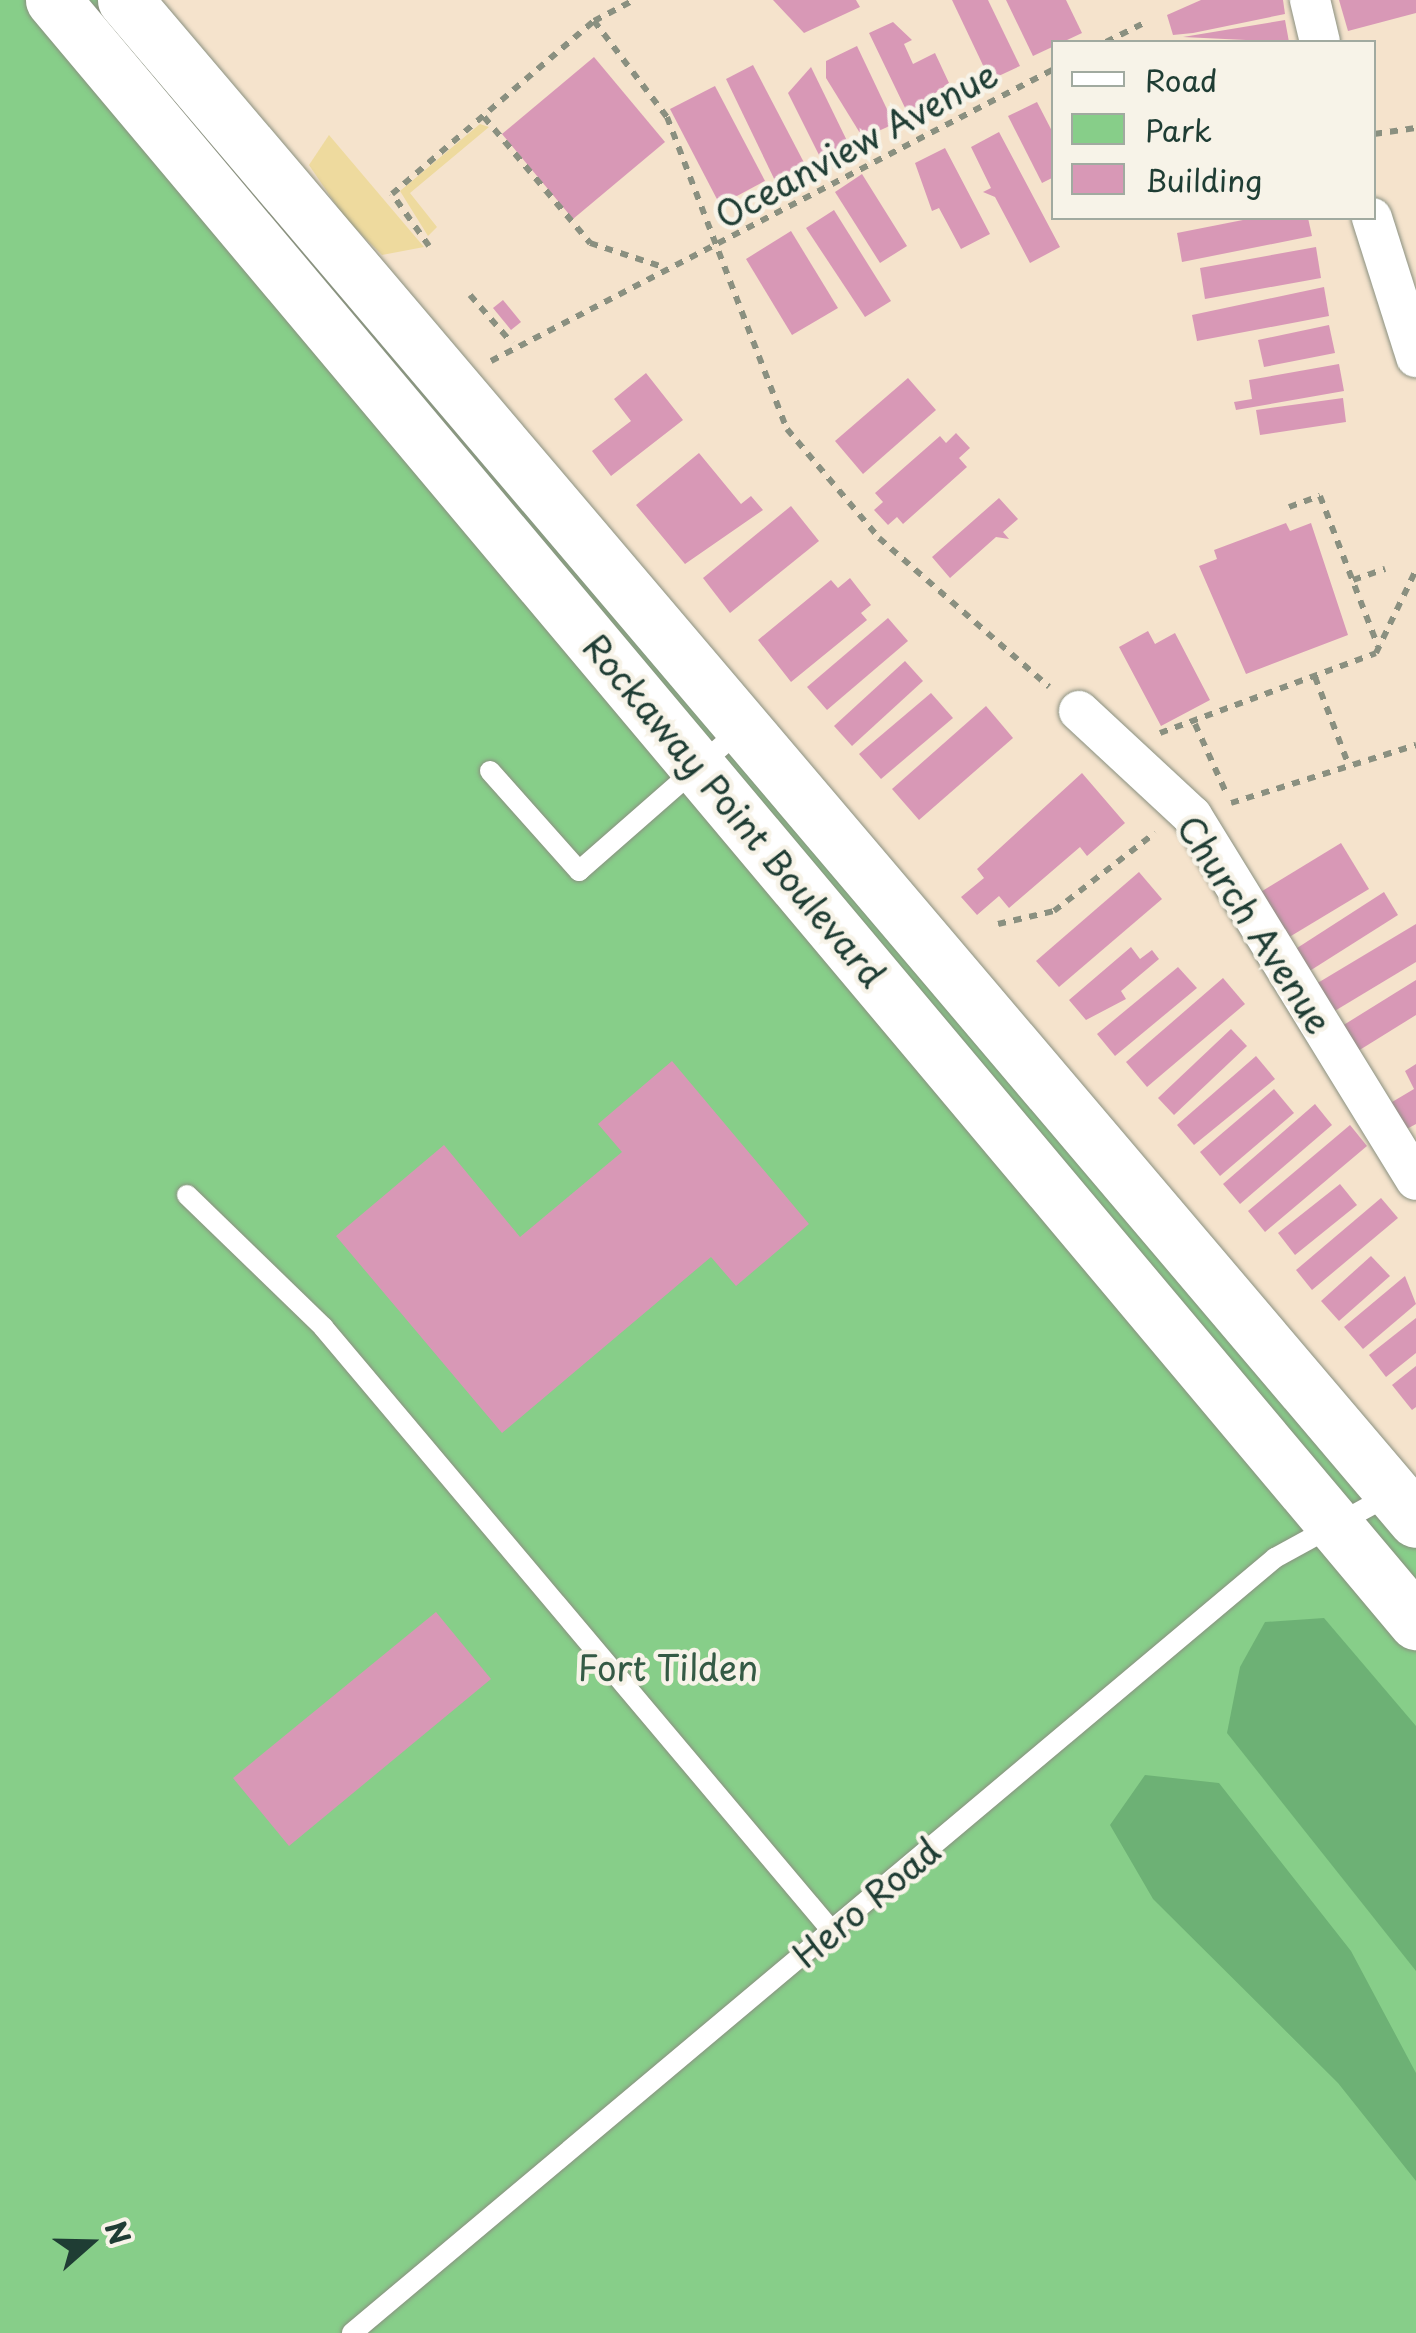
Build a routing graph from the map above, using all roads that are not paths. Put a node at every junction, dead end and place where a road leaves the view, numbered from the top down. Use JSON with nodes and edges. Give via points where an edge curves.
{"nodes":[{"id":1,"x":53,"y":0,"type":"edge"},
{"id":2,"x":125,"y":0,"type":"edge"},
{"id":3,"x":1310,"y":0,"type":"edge"},
{"id":4,"x":1320,"y":40,"type":"edge"},
{"id":5,"x":260,"y":160,"type":"junction"},
{"id":6,"x":217,"y":195,"type":"junction"},
{"id":7,"x":1373,"y":220,"type":"edge"},
{"id":8,"x":363,"y":325,"type":"junction"},
{"id":9,"x":1416,"y":357,"type":"edge"},
{"id":10,"x":1080,"y":711,"type":"road end"},
{"id":11,"x":746,"y":725,"type":"junction"},
{"id":12,"x":698,"y":766,"type":"junction"},
{"id":13,"x":490,"y":771,"type":"dead end"},
{"id":14,"x":881,"y":885,"type":"junction"},
{"id":15,"x":833,"y":926,"type":"junction"},
{"id":16,"x":1416,"y":1180,"type":"edge"},
{"id":17,"x":187,"y":1195,"type":"dead end"},
{"id":18,"x":1405,"y":1506,"type":"edge"},
{"id":19,"x":1334,"y":1522,"type":"junction"},
{"id":20,"x":1416,"y":1622,"type":"edge"},
{"id":21,"x":832,"y":1931,"type":"junction"},
{"id":22,"x":352,"y":2333,"type":"edge"}],
"edges":[{"from":1,"to":6,"type":"street","name":"Rockaway Point Boulevard"},
{"from":2,"to":5,"type":"street","name":"Rockaway Point Boulevard"},
{"from":3,"to":4,"type":"street"},
{"from":5,"to":6,"type":"street"},
{"from":5,"to":8,"type":"street","name":"Rockaway Point Boulevard"},
{"from":6,"to":8,"type":"street","name":"Rockaway Point Boulevard"},
{"from":7,"to":9,"type":"street"},
{"from":8,"to":11,"type":"street","name":"Rockaway Point Boulevard"},
{"from":8,"to":12,"type":"street","name":"Rockaway Point Boulevard"},
{"from":10,"to":16,"type":"street","name":"Church Avenue","via":[[1192,816]]},
{"from":11,"to":12,"type":"lane"},
{"from":11,"to":14,"type":"street","name":"Rockaway Point Boulevard"},
{"from":12,"to":13,"type":"lane","via":[[579,871]]},
{"from":12,"to":15,"type":"street","name":"Rockaway Point Boulevard"},
{"from":14,"to":15,"type":"lane"},
{"from":14,"to":18,"type":"street","name":"Rockaway Point Boulevard"},
{"from":15,"to":19,"type":"street","name":"Rockaway Point Boulevard"},
{"from":17,"to":21,"type":"lane","via":[[323,1327]]},
{"from":18,"to":19,"type":"lane","name":"Hero Road"},
{"from":19,"to":20,"type":"street","name":"Rockaway Point Boulevard"},
{"from":19,"to":21,"type":"lane","name":"Hero Road","via":[[1276,1558]]},
{"from":21,"to":22,"type":"lane","name":"Hero Road"}]}
